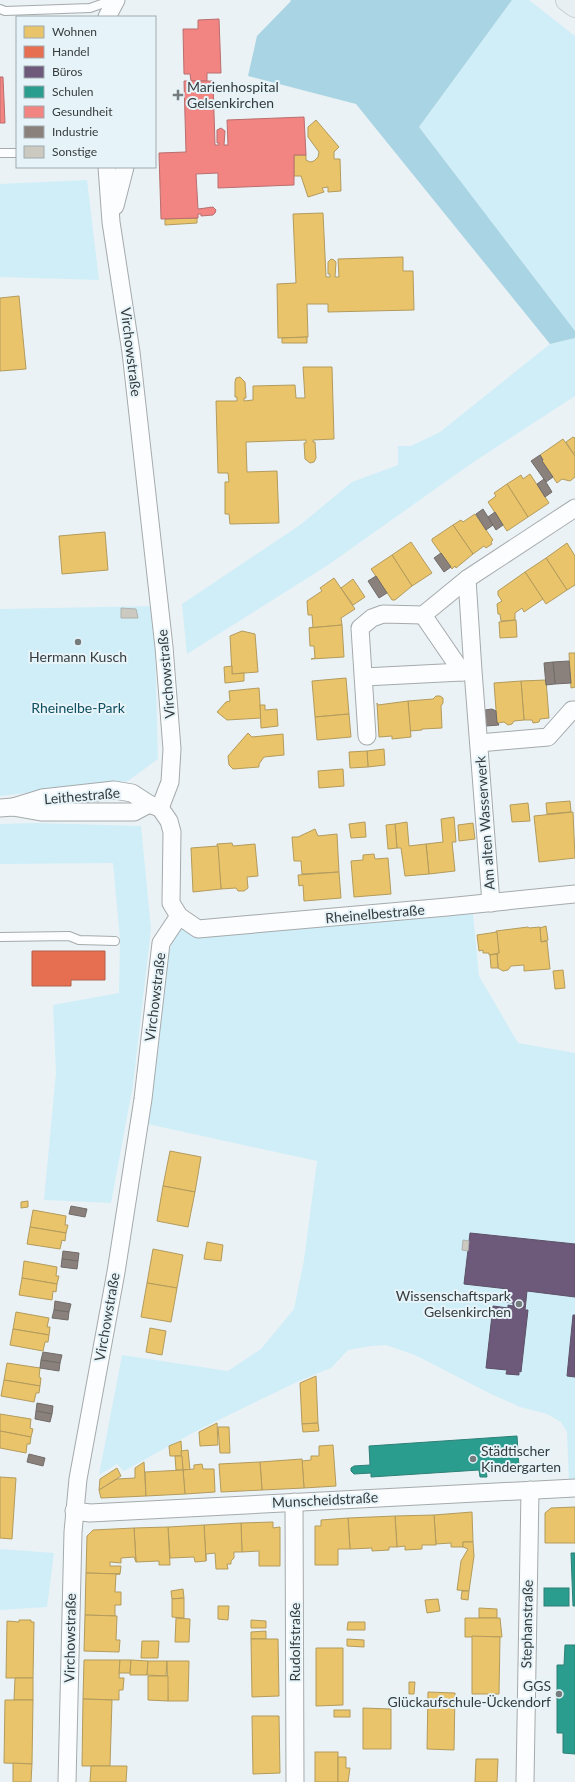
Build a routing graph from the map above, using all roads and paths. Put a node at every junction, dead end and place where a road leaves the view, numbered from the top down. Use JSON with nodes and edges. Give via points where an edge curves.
{"nodes":[{"id":1,"x":113,"y":0,"type":"edge"},
{"id":2,"x":117,"y":0,"type":"edge"},
{"id":3,"x":567,"y":0,"type":"edge"},
{"id":4,"x":575,"y":6,"type":"edge"},
{"id":5,"x":0,"y":9,"type":"edge"},
{"id":6,"x":108,"y":16,"type":"edge"},
{"id":7,"x":124,"y":16,"type":"edge"},
{"id":8,"x":0,"y":153,"type":"edge"},
{"id":9,"x":16,"y":153,"type":"edge"},
{"id":10,"x":107,"y":168,"type":"edge"},
{"id":11,"x":125,"y":168,"type":"edge"},
{"id":12,"x":111,"y":222,"type":"junction"},
{"id":13,"x":575,"y":508,"type":"edge"},
{"id":14,"x":468,"y":580,"type":"junction"},
{"id":15,"x":423,"y":615,"type":"junction"},
{"id":16,"x":467,"y":671,"type":"junction"},
{"id":17,"x":364,"y":677,"type":"junction"},
{"id":18,"x":575,"y":710,"type":"edge"},
{"id":19,"x":367,"y":736,"type":"dead end"},
{"id":20,"x":479,"y":743,"type":"junction"},
{"id":21,"x":155,"y":806,"type":"junction"},
{"id":22,"x":6,"y":808,"type":"edge"},
{"id":23,"x":575,"y":894,"type":"edge"},
{"id":24,"x":491,"y":903,"type":"junction"},
{"id":25,"x":179,"y":916,"type":"junction"},
{"id":26,"x":0,"y":937,"type":"edge"},
{"id":27,"x":115,"y":941,"type":"dead end"},
{"id":28,"x":575,"y":1488,"type":"edge"},
{"id":29,"x":530,"y":1490,"type":"junction"},
{"id":30,"x":294,"y":1502,"type":"junction"},
{"id":31,"x":74,"y":1511,"type":"junction"},
{"id":32,"x":67,"y":1782,"type":"edge"},
{"id":33,"x":295,"y":1782,"type":"edge"},
{"id":34,"x":525,"y":1782,"type":"edge"}],
"edges":[{"from":1,"to":5,"type":"lane","via":[[90,8],[5,11]]},
{"from":2,"to":6,"type":"street"},
{"from":2,"to":7,"type":"street"},
{"from":3,"to":4,"type":"main road"},
{"from":8,"to":9,"type":"lane"},
{"from":10,"to":12,"type":"street","name":"Virchowstraße"},
{"from":11,"to":12,"type":"street","name":"Virchowstraße"},
{"from":12,"to":21,"type":"street","name":"Virchowstraße","via":[[131,352],[164,647],[172,749],[170,782]]},
{"from":13,"to":14,"type":"street"},
{"from":14,"to":15,"type":"street"},
{"from":14,"to":16,"type":"street","name":"Am alten Wasserwerk"},
{"from":15,"to":16,"type":"street","name":"Am alten Wasserwerk"},
{"from":15,"to":17,"type":"street","via":[[383,614],[372,618],[360,628]]},
{"from":16,"to":17,"type":"street"},
{"from":16,"to":20,"type":"street","name":"Am alten Wasserwerk"},
{"from":17,"to":19,"type":"street"},
{"from":18,"to":20,"type":"street","name":"Am alten Wasserwerk","via":[[572,710],[548,737]]},
{"from":20,"to":24,"type":"street","name":"Am alten Wasserwerk"},
{"from":21,"to":22,"type":"street","name":"Leithestraße","via":[[132,793],[114,790],[42,798]]},
{"from":21,"to":25,"type":"street","via":[[169,821],[172,832],[171,903]]},
{"from":23,"to":24,"type":"street","name":"Rheinelbestraße"},
{"from":24,"to":25,"type":"street","name":"Rheinelbestraße","via":[[198,929]]},
{"from":25,"to":31,"type":"street","name":"Virchowstraße","via":[[161,943],[143,1098],[116,1272]]},
{"from":26,"to":27,"type":"lane","via":[[69,936],[79,940]]},
{"from":28,"to":29,"type":"street","name":"Munscheidstraße"},
{"from":29,"to":30,"type":"street","name":"Munscheidstraße"},
{"from":29,"to":34,"type":"street","name":"Stephanstraße"},
{"from":30,"to":31,"type":"street","name":"Munscheidstraße","via":[[90,1513]]},
{"from":30,"to":33,"type":"street","name":"Rudolfstraße"},
{"from":31,"to":32,"type":"street","name":"Virchowstraße"}]}
